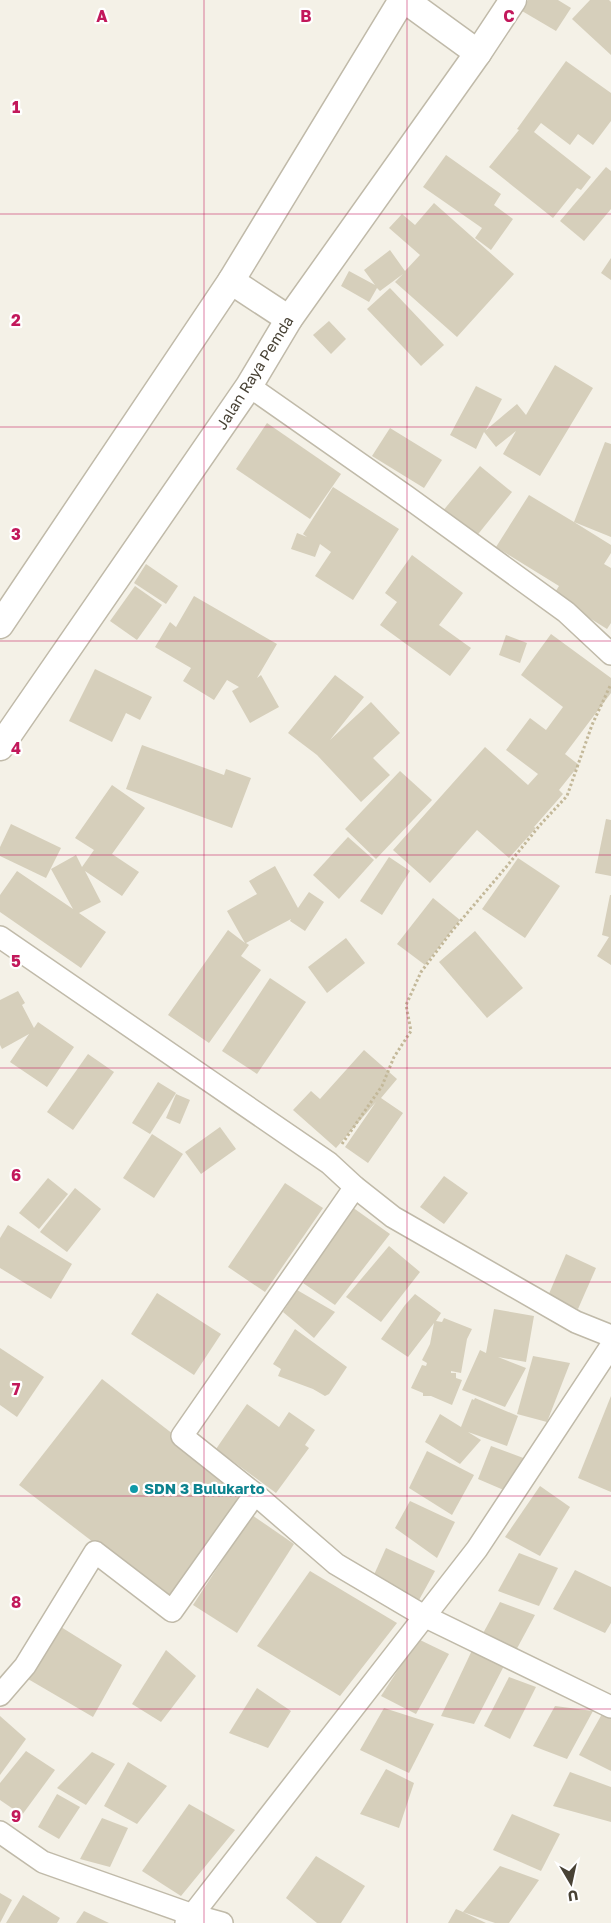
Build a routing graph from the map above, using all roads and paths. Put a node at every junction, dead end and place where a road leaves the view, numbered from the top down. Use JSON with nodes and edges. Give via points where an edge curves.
{"nodes":[{"id":1,"x":403,"y":0,"type":"edge"},
{"id":2,"x":513,"y":0,"type":"edge"},
{"id":3,"x":478,"y":53,"type":"junction"},
{"id":4,"x":231,"y":281,"type":"junction"},
{"id":5,"x":289,"y":319,"type":"junction"},
{"id":6,"x":249,"y":386,"type":"junction"},
{"id":7,"x":0,"y":625,"type":"edge"},
{"id":8,"x":611,"y":654,"type":"edge"},
{"id":9,"x":611,"y":684,"type":"edge"},
{"id":10,"x":0,"y":747,"type":"edge"},
{"id":11,"x":0,"y":938,"type":"edge"},
{"id":12,"x":329,"y":1163,"type":"junction"},
{"id":13,"x":355,"y":1187,"type":"junction"},
{"id":14,"x":611,"y":1336,"type":"edge"},
{"id":15,"x":611,"y":1346,"type":"edge"},
{"id":16,"x":255,"y":1494,"type":"junction"},
{"id":17,"x":424,"y":1616,"type":"junction"},
{"id":18,"x":0,"y":1695,"type":"edge"},
{"id":19,"x":611,"y":1707,"type":"edge"},
{"id":20,"x":0,"y":1832,"type":"edge"},
{"id":21,"x":190,"y":1919,"type":"edge"},
{"id":22,"x":222,"y":1923,"type":"edge"}],
"edges":[{"from":1,"to":3,"type":"street"},
{"from":1,"to":4,"type":"street"},
{"from":2,"to":3,"type":"street","name":"Jalan Raya Pemda"},
{"from":3,"to":5,"type":"street","name":"Jalan Raya Pemda"},
{"from":4,"to":5,"type":"street"},
{"from":4,"to":7,"type":"street"},
{"from":5,"to":6,"type":"street","name":"Jalan Raya Pemda"},
{"from":6,"to":8,"type":"street","via":[[566,612]]},
{"from":6,"to":10,"type":"street","name":"Jalan Raya Pemda"},
{"from":9,"to":12,"type":"path","via":[[592,725],[567,796],[452,930],[421,972],[406,1006],[411,1031],[394,1057],[382,1086]]},
{"from":11,"to":12,"type":"street"},
{"from":12,"to":13,"type":"street"},
{"from":13,"to":14,"type":"street","via":[[393,1217],[576,1322]]},
{"from":13,"to":16,"type":"street","via":[[182,1436]]},
{"from":15,"to":17,"type":"street","via":[[477,1549]]},
{"from":16,"to":17,"type":"street","via":[[336,1564]]},
{"from":16,"to":18,"type":"street","via":[[172,1611],[95,1552],[25,1666]]},
{"from":17,"to":19,"type":"street"},
{"from":17,"to":21,"type":"street"},
{"from":20,"to":21,"type":"street","via":[[43,1862]]},
{"from":21,"to":22,"type":"street"}]}
